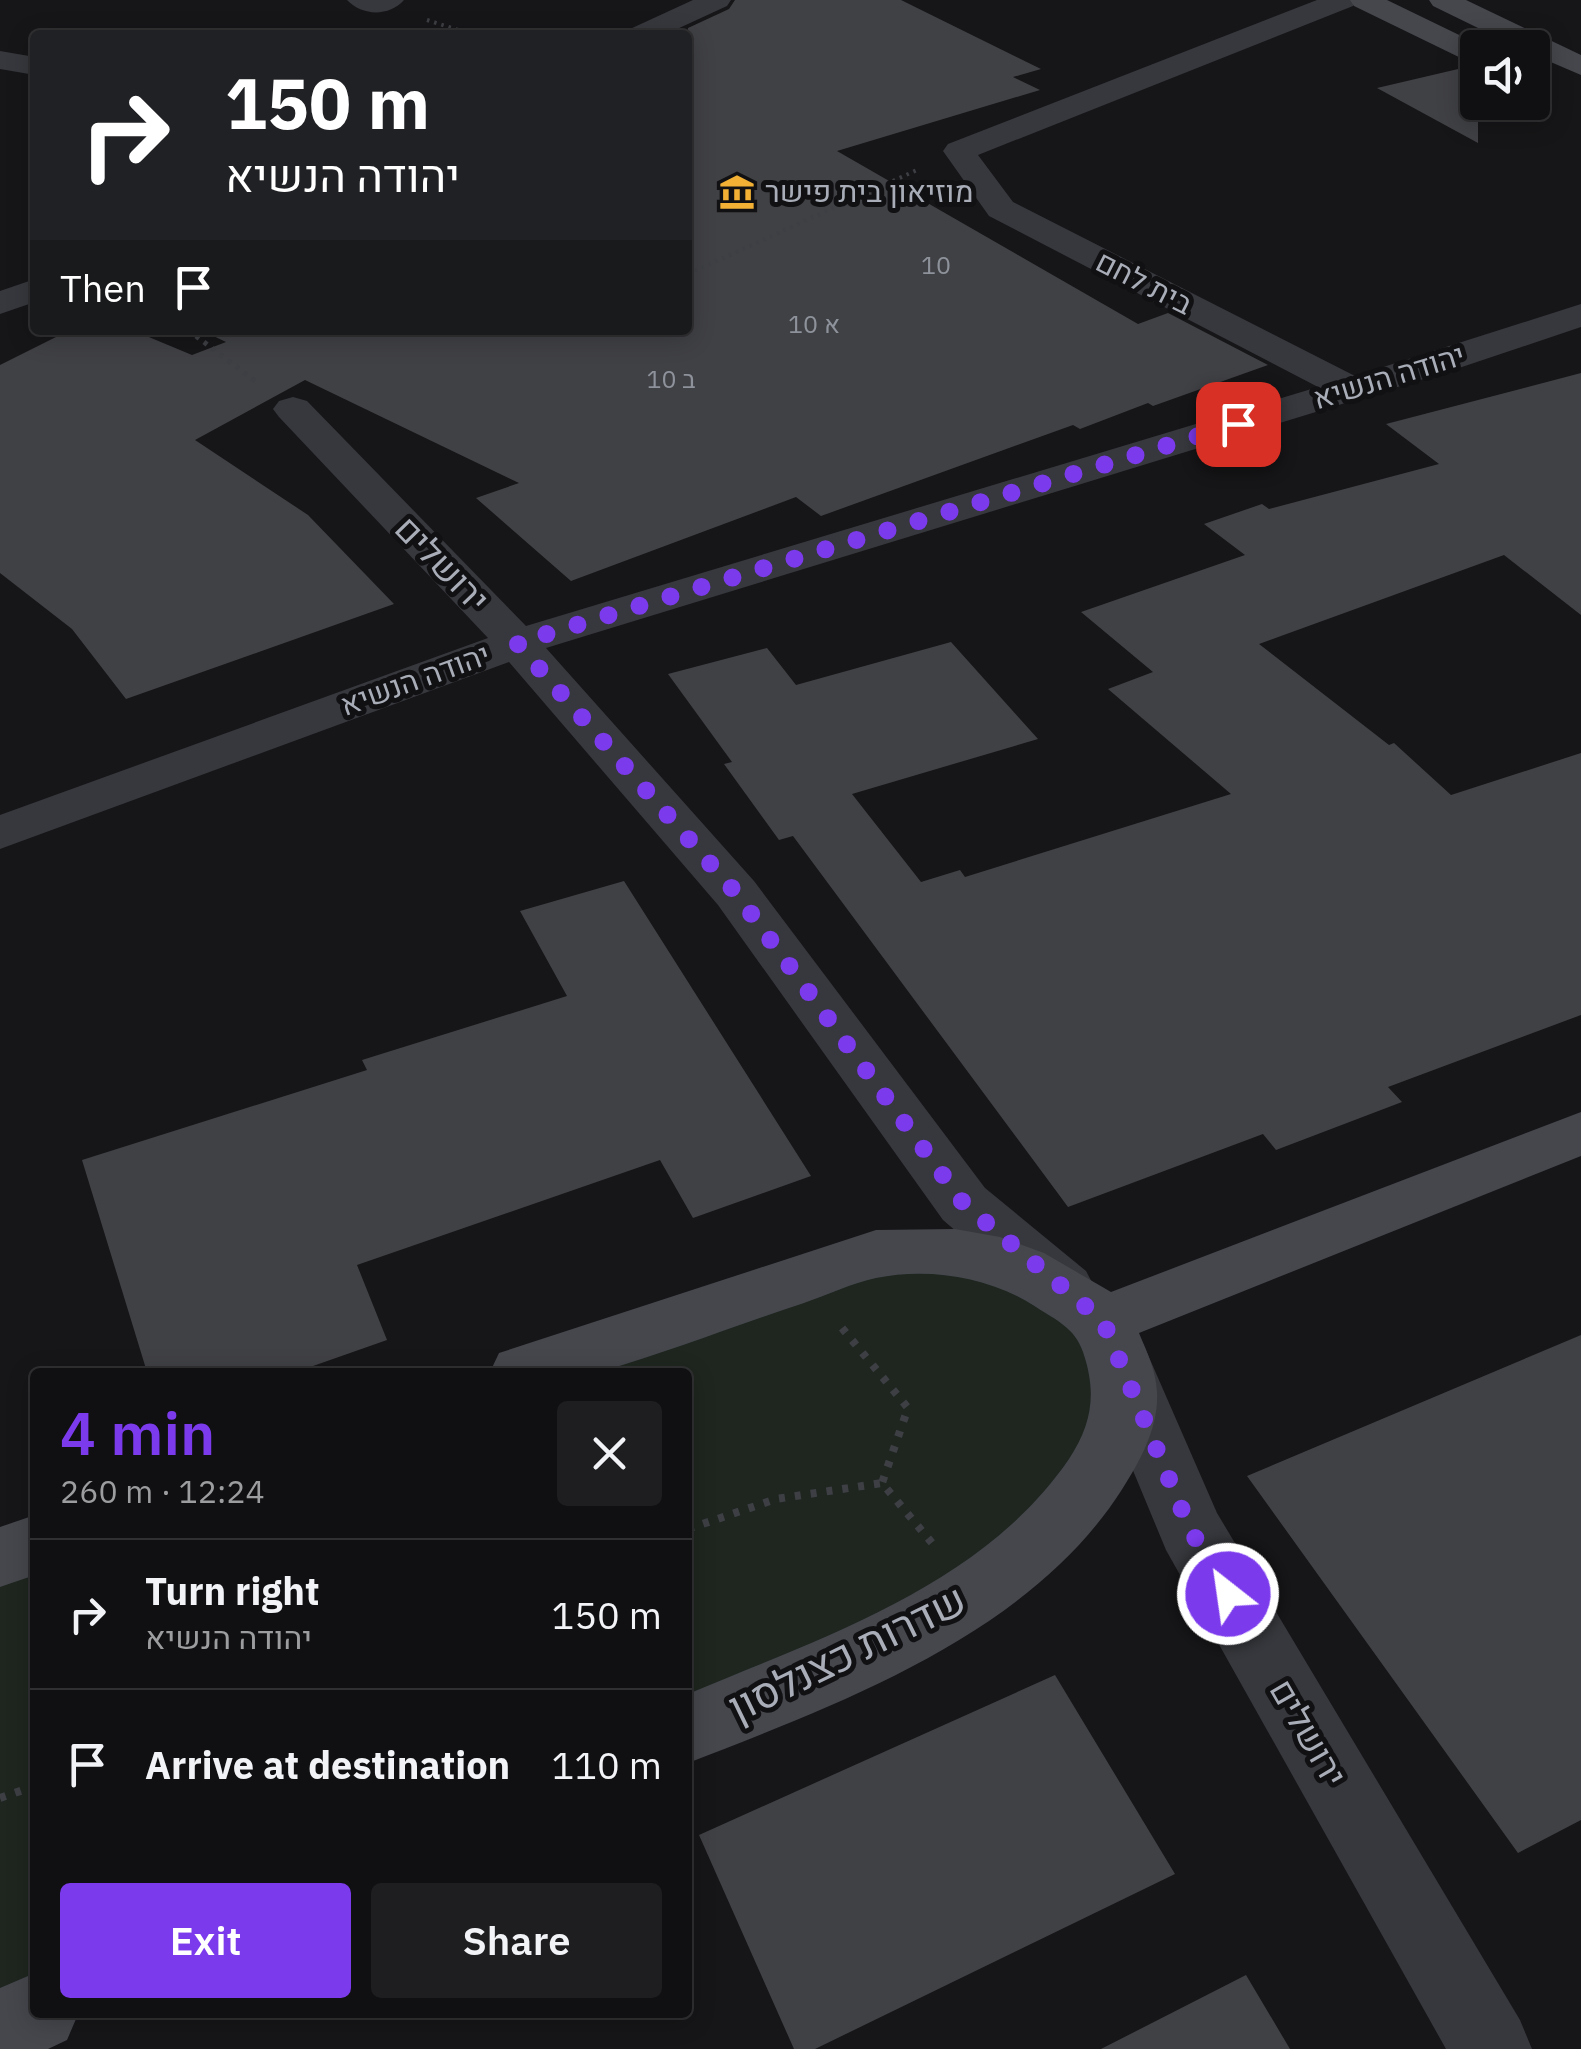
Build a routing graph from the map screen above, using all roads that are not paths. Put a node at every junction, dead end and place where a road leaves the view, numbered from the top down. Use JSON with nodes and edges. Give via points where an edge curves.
{"nodes":[{"id":1,"x":717,"y":0,"type":"edge"},
{"id":2,"x":1343,"y":0,"type":"edge"},
{"id":3,"x":1364,"y":0,"type":"edge"},
{"id":4,"x":1444,"y":0,"type":"edge"},
{"id":5,"x":651,"y":30,"type":"edge"},
{"id":6,"x":1460,"y":46,"type":"edge"},
{"id":7,"x":0,"y":60,"type":"edge"},
{"id":8,"x":30,"y":65,"type":"edge"},
{"id":9,"x":1581,"y":66,"type":"edge"},
{"id":10,"x":30,"y":292,"type":"edge"},
{"id":11,"x":0,"y":303,"type":"edge"},
{"id":12,"x":1581,"y":315,"type":"edge"},
{"id":13,"x":1351,"y":390,"type":"junction"},
{"id":14,"x":293,"y":409,"type":"road end"},
{"id":15,"x":517,"y":643,"type":"junction"},
{"id":16,"x":0,"y":833,"type":"edge"},
{"id":17,"x":1581,"y":1133,"type":"edge"},
{"id":18,"x":1103,"y":1321,"type":"junction"},
{"id":19,"x":534,"y":1368,"type":"edge"},
{"id":20,"x":30,"y":1547,"type":"edge"},
{"id":21,"x":0,"y":1557,"type":"edge"},
{"id":22,"x":692,"y":1727,"type":"edge"},
{"id":23,"x":30,"y":2016,"type":"edge"},
{"id":24,"x":0,"y":2030,"type":"edge"},
{"id":25,"x":1491,"y":2049,"type":"edge"}],
"edges":[{"from":1,"to":5,"type":"street"},
{"from":2,"to":13,"type":"street","name":"בית לחם","via":[[959,151],[1001,209]]},
{"from":3,"to":6,"type":"street"},
{"from":4,"to":9,"type":"street"},
{"from":7,"to":8,"type":"street"},
{"from":10,"to":11,"type":"street"},
{"from":12,"to":13,"type":"street","name":"יהודה הנשיא"},
{"from":13,"to":15,"type":"street","name":"יהודה הנשיא"},
{"from":14,"to":15,"type":"street","name":"ירושלים"},
{"from":15,"to":16,"type":"street","name":"יהודה הנשיא"},
{"from":15,"to":18,"type":"street","name":"ירושלים","via":[[736,893],[964,1204]]},
{"from":17,"to":18,"type":"street"},
{"from":18,"to":19,"type":"street","via":[[1044,1278],[988,1254],[876,1254]]},
{"from":18,"to":22,"type":"street","name":"שדרות כצנלסון","via":[[1125,1386],[1118,1436],[1089,1492],[1034,1547],[974,1594],[901,1636]]},
{"from":18,"to":25,"type":"street","name":"ירושלים","via":[[1190,1529]]},
{"from":20,"to":21,"type":"street"},
{"from":23,"to":24,"type":"street"}]}
